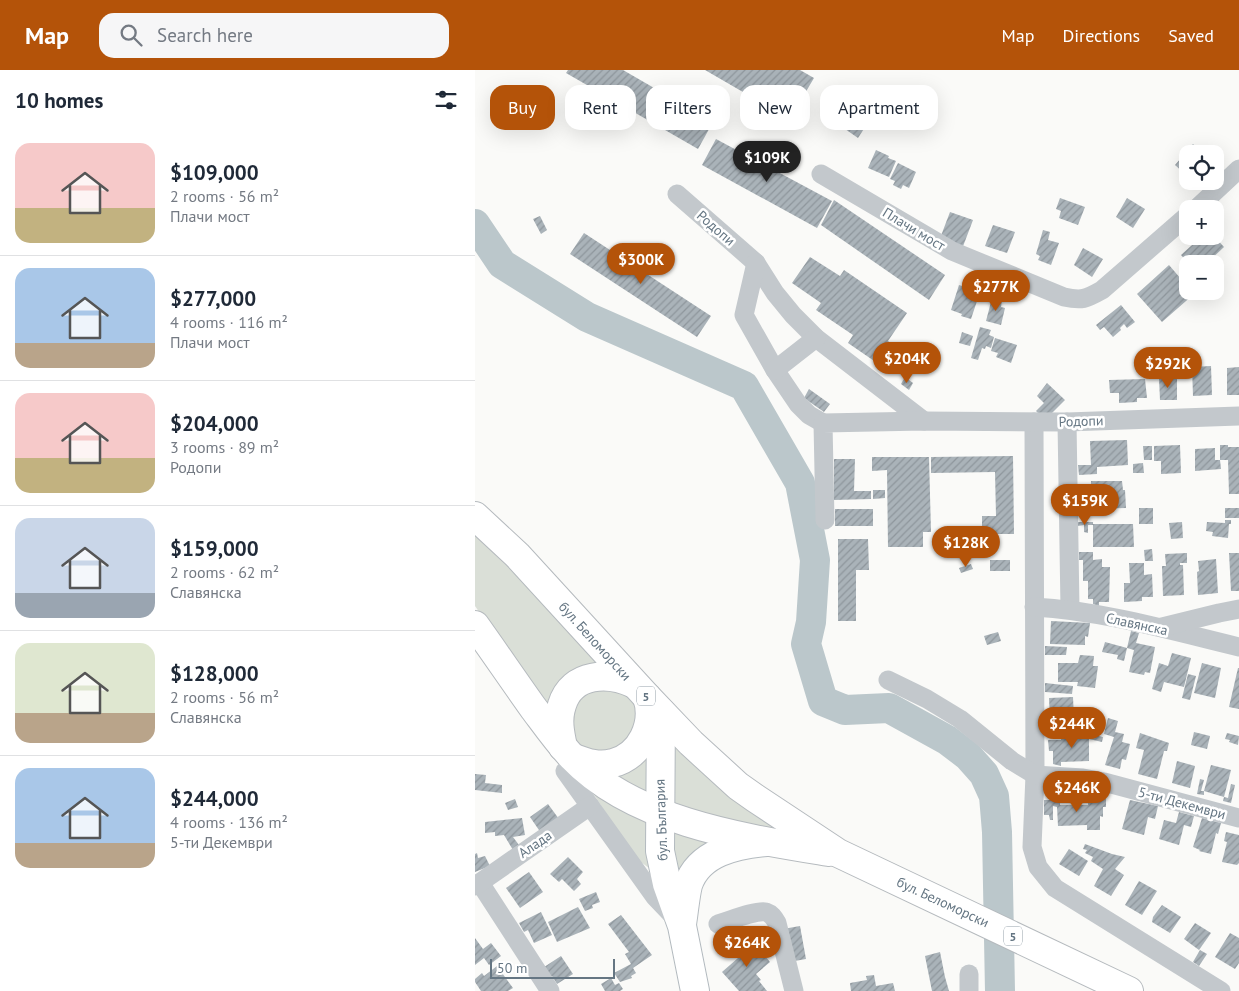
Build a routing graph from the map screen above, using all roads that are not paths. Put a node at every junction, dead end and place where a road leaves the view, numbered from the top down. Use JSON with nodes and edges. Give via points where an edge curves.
{"nodes":[{"id":1,"x":1239,"y":169,"type":"edge"},
{"id":2,"x":821,"y":174,"type":"dead end"},
{"id":3,"x":677,"y":194,"type":"dead end"},
{"id":4,"x":1205,"y":200,"type":"edge"},
{"id":5,"x":1179,"y":223,"type":"edge"},
{"id":6,"x":756,"y":263,"type":"junction"},
{"id":7,"x":816,"y":338,"type":"junction"},
{"id":8,"x":775,"y":370,"type":"junction"},
{"id":9,"x":1239,"y":416,"type":"edge"},
{"id":10,"x":924,"y":421,"type":"junction"},
{"id":11,"x":1034,"y":422,"type":"junction"},
{"id":12,"x":1067,"y":422,"type":"junction"},
{"id":13,"x":823,"y":423,"type":"junction"},
{"id":14,"x":475,"y":516,"type":"edge"},
{"id":15,"x":825,"y":520,"type":"dead end"},
{"id":16,"x":1035,"y":607,"type":"junction"},
{"id":17,"x":1070,"y":609,"type":"junction"},
{"id":18,"x":1239,"y":609,"type":"edge"},
{"id":19,"x":475,"y":625,"type":"edge"},
{"id":20,"x":1159,"y":628,"type":"junction"},
{"id":21,"x":1239,"y":648,"type":"edge"},
{"id":22,"x":888,"y":680,"type":"dead end"},
{"id":23,"x":647,"y":698,"type":"junction"},
{"id":24,"x":567,"y":759,"type":"junction"},
{"id":25,"x":1035,"y":775,"type":"junction"},
{"id":26,"x":589,"y":806,"type":"junction"},
{"id":27,"x":660,"y":813,"type":"junction"},
{"id":28,"x":1239,"y":818,"type":"edge"},
{"id":29,"x":767,"y":842,"type":"junction"},
{"id":30,"x":837,"y":853,"type":"junction"},
{"id":31,"x":477,"y":884,"type":"edge"},
{"id":32,"x":718,"y":924,"type":"dead end"},
{"id":33,"x":682,"y":926,"type":"junction"},
{"id":34,"x":550,"y":991,"type":"edge"},
{"id":35,"x":695,"y":991,"type":"edge"},
{"id":36,"x":794,"y":991,"type":"edge"},
{"id":37,"x":1129,"y":991,"type":"edge"},
{"id":38,"x":1221,"y":991,"type":"edge"}],
"edges":[{"from":1,"to":4,"type":"street"},
{"from":2,"to":5,"type":"street","name":"Плачи мост","via":[[952,251],[1077,300],[1102,290]]},
{"from":3,"to":6,"type":"street","name":"Родопи"},
{"from":6,"to":7,"type":"street","name":"Родопи","via":[[775,293]]},
{"from":6,"to":8,"type":"street","via":[[745,314]]},
{"from":7,"to":8,"type":"street"},
{"from":7,"to":10,"type":"street","name":"Родопи"},
{"from":8,"to":13,"type":"street","via":[[798,404]]},
{"from":9,"to":12,"type":"street","name":"Родопи"},
{"from":10,"to":11,"type":"street","name":"Родопи"},
{"from":10,"to":13,"type":"street","name":"Родопи"},
{"from":11,"to":12,"type":"street","name":"Родопи"},
{"from":11,"to":16,"type":"street"},
{"from":12,"to":17,"type":"street"},
{"from":13,"to":15,"type":"street"},
{"from":14,"to":23,"type":"main road","name":"бул. Беломорски","number":"5","via":[[517,555]]},
{"from":16,"to":17,"type":"street","name":"Славянска"},
{"from":16,"to":25,"type":"street"},
{"from":17,"to":20,"type":"street","name":"Славянска"},
{"from":18,"to":20,"type":"street"},
{"from":19,"to":24,"type":"main road","name":"бул. Беломорски","number":"5"},
{"from":20,"to":21,"type":"street","name":"Славянска"},
{"from":22,"to":25,"type":"street","via":[[961,719],[1012,761]]},
{"from":23,"to":24,"type":"main road","via":[[650,710],[648,728],[631,754],[623,760],[600,765]]},
{"from":23,"to":24,"type":"main road","via":[[619,677],[602,675],[584,680],[570,690],[560,711],[559,726]]},
{"from":23,"to":27,"type":"main road","name":"бул. България"},
{"from":23,"to":30,"type":"main road","name":"бул. Беломорски","number":"5","via":[[738,786]]},
{"from":24,"to":26,"type":"street"},
{"from":24,"to":27,"type":"main road","name":"бул. Беломорски","number":"5","via":[[641,805]]},
{"from":25,"to":28,"type":"street","name":"5-ти Декември","via":[[1104,782]]},
{"from":25,"to":38,"type":"street","via":[[1032,847],[1045,877],[1055,888]]},
{"from":26,"to":31,"type":"street","name":"Алада"},
{"from":26,"to":33,"type":"street","via":[[655,896]]},
{"from":27,"to":29,"type":"main road","name":"бул. Беломорски","number":"5"},
{"from":27,"to":33,"type":"main road","name":"бул. България","via":[[663,867],[671,900]]},
{"from":29,"to":30,"type":"main road","name":"бул. Беломорски","number":"5"},
{"from":29,"to":33,"type":"main road","name":"бул. България","via":[[726,849],[704,862],[689,884]]},
{"from":30,"to":37,"type":"main road","name":"бул. Беломорски","number":"5"},
{"from":31,"to":34,"type":"street","name":"Алада"},
{"from":32,"to":36,"type":"street","via":[[760,912],[773,916]]},
{"from":33,"to":35,"type":"main road","name":"бул. България"}]}
